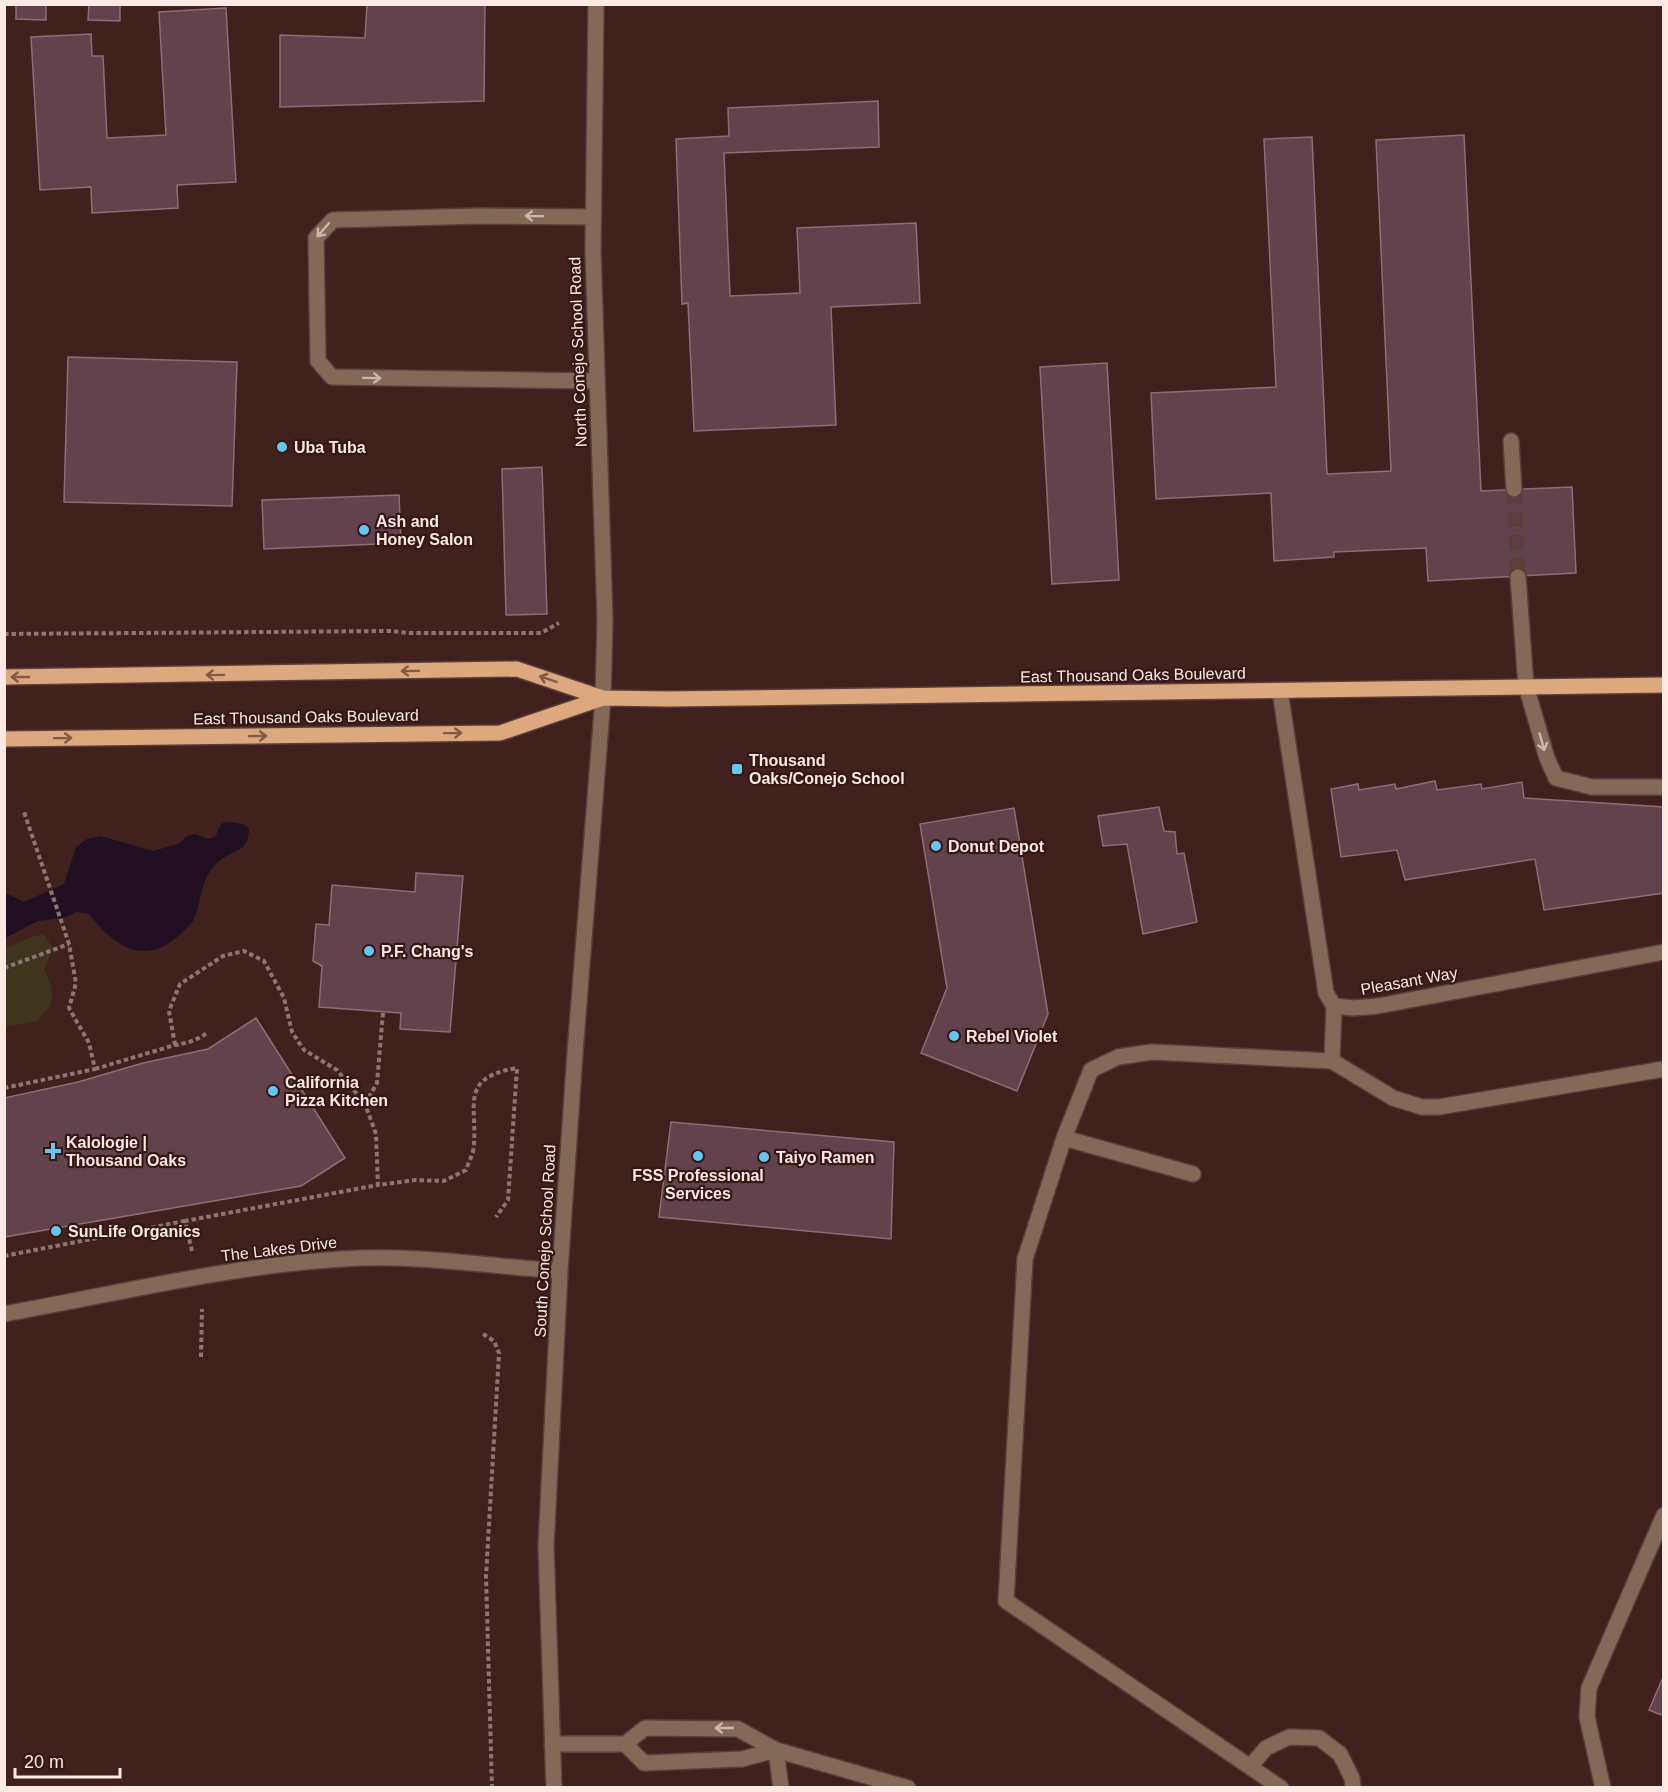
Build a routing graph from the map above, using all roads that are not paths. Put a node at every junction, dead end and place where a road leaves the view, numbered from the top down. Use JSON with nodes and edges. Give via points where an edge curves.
{"nodes":[{"id":1,"x":596,"y":4,"type":"edge"},
{"id":2,"x":593,"y":217,"type":"junction"},
{"id":3,"x":597,"y":381,"type":"junction"},
{"id":4,"x":1511,"y":441,"type":"dead end"},
{"id":5,"x":1514,"y":489,"type":"tunnel mouth"},
{"id":6,"x":1518,"y":577,"type":"tunnel mouth"},
{"id":7,"x":4,"y":677,"type":"edge"},
{"id":8,"x":1664,"y":685,"type":"edge"},
{"id":9,"x":1526,"y":686,"type":"junction"},
{"id":10,"x":1280,"y":691,"type":"junction"},
{"id":11,"x":603,"y":698,"type":"junction"},
{"id":12,"x":4,"y":738,"type":"edge"},
{"id":13,"x":1664,"y":787,"type":"edge"},
{"id":14,"x":1664,"y":952,"type":"edge"},
{"id":15,"x":1334,"y":1006,"type":"junction"},
{"id":16,"x":1332,"y":1061,"type":"junction"},
{"id":17,"x":1664,"y":1069,"type":"edge"},
{"id":18,"x":1064,"y":1138,"type":"junction"},
{"id":19,"x":1193,"y":1174,"type":"dead end"},
{"id":20,"x":560,"y":1271,"type":"junction"},
{"id":21,"x":4,"y":1314,"type":"edge"},
{"id":22,"x":1664,"y":1515,"type":"edge"},
{"id":23,"x":552,"y":1744,"type":"junction"},
{"id":24,"x":625,"y":1744,"type":"junction"},
{"id":25,"x":777,"y":1750,"type":"junction"},
{"id":26,"x":1250,"y":1767,"type":"junction"},
{"id":27,"x":554,"y":1788,"type":"edge"},
{"id":28,"x":781,"y":1788,"type":"edge"},
{"id":29,"x":908,"y":1788,"type":"edge"},
{"id":30,"x":1281,"y":1788,"type":"edge"},
{"id":31,"x":1353,"y":1788,"type":"edge"},
{"id":32,"x":1603,"y":1788,"type":"edge"}],
"edges":[{"from":1,"to":2,"type":"street","name":"North Conejo School Road"},
{"from":2,"to":3,"type":"street","name":"North Conejo School Road"},
{"from":2,"to":3,"type":"street","one_way":true,"via":[[333,220],[316,238],[318,361],[332,377]]},
{"from":3,"to":11,"type":"street","name":"North Conejo School Road","via":[[605,620]]},
{"from":4,"to":5,"type":"street"},
{"from":6,"to":9,"type":"street"},
{"from":11,"to":7,"type":"main road","name":"East Thousand Oaks Boulevard","one_way":true,"via":[[517,669]]},
{"from":8,"to":9,"type":"main road","name":"East Thousand Oaks Boulevard"},
{"from":9,"to":10,"type":"main road","name":"East Thousand Oaks Boulevard"},
{"from":9,"to":13,"type":"street","one_way":true,"via":[[1546,758],[1556,778],[1592,787]]},
{"from":10,"to":11,"type":"main road","name":"East Thousand Oaks Boulevard"},
{"from":10,"to":15,"type":"street","via":[[1326,993]]},
{"from":12,"to":11,"type":"main road","name":"East Thousand Oaks Boulevard","one_way":true,"via":[[500,733]]},
{"from":11,"to":20,"type":"street","name":"South Conejo School Road"},
{"from":14,"to":15,"type":"street","name":"Pleasant Way","via":[[1378,1006]]},
{"from":15,"to":16,"type":"street"},
{"from":16,"to":17,"type":"street","via":[[1393,1098],[1422,1107]]},
{"from":16,"to":18,"type":"street","via":[[1152,1052],[1118,1057],[1091,1070]]},
{"from":18,"to":19,"type":"street"},
{"from":18,"to":26,"type":"street","via":[[1025,1259],[1006,1601]]},
{"from":20,"to":21,"type":"street","name":"The Lakes Drive","via":[[403,1257],[342,1259],[259,1267]]},
{"from":20,"to":23,"type":"street","name":"South Conejo School Road","via":[[546,1546]]},
{"from":22,"to":32,"type":"street","via":[[1589,1688],[1587,1717]]},
{"from":23,"to":24,"type":"street"},
{"from":23,"to":27,"type":"street","name":"South Conejo School Road"},
{"from":24,"to":25,"type":"street","via":[[644,1763],[741,1759]]},
{"from":25,"to":24,"type":"street","one_way":true,"via":[[738,1729],[645,1728]]},
{"from":25,"to":28,"type":"street"},
{"from":25,"to":29,"type":"street"},
{"from":26,"to":30,"type":"street"},
{"from":26,"to":31,"type":"street","via":[[1266,1748],[1289,1737],[1319,1738],[1340,1754]]}]}
